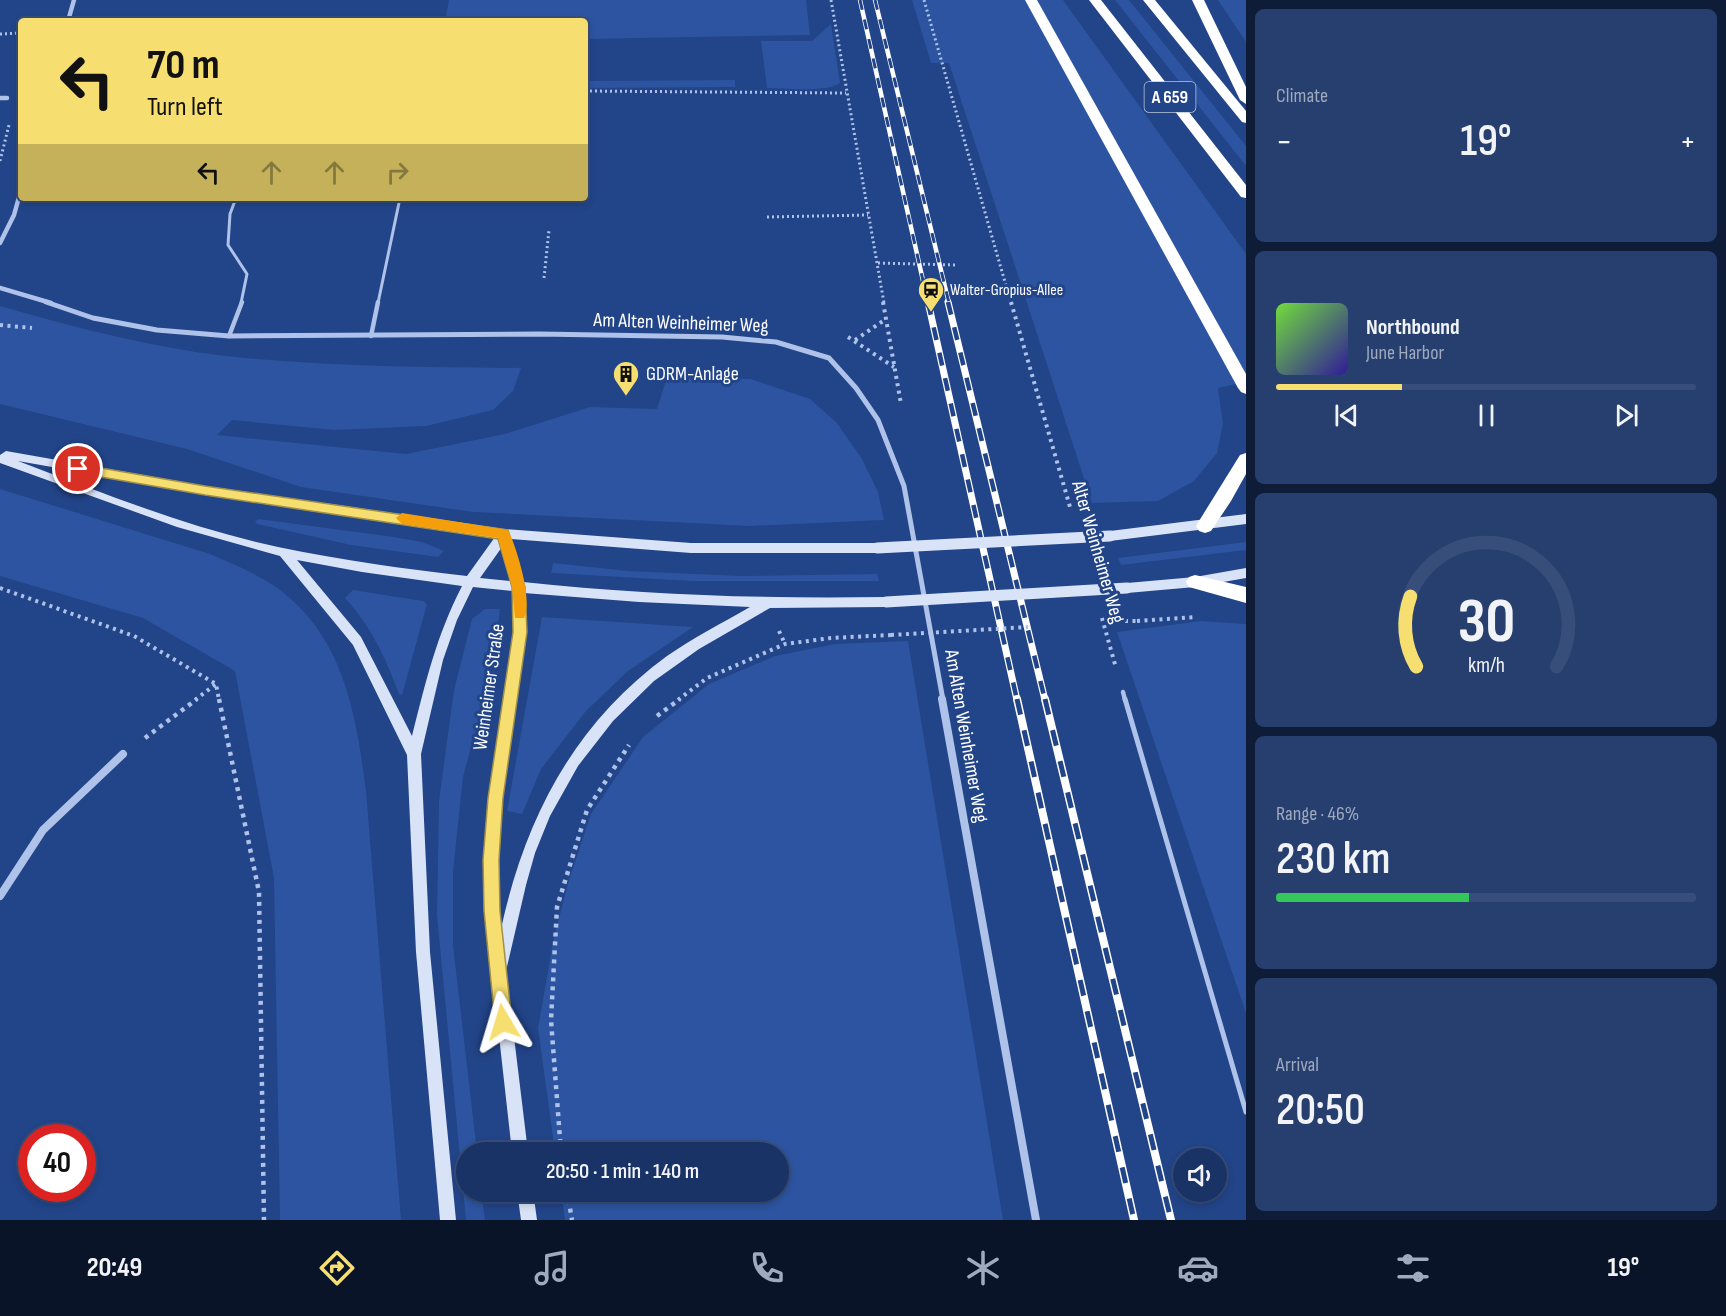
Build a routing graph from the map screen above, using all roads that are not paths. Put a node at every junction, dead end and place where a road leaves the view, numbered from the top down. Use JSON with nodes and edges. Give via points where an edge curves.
{"nodes":[{"id":1,"x":74,"y":0,"type":"edge"},
{"id":2,"x":1031,"y":0,"type":"edge"},
{"id":3,"x":1095,"y":0,"type":"edge"},
{"id":4,"x":1149,"y":0,"type":"edge"},
{"id":5,"x":1198,"y":0,"type":"edge"},
{"id":6,"x":69,"y":18,"type":"edge"},
{"id":7,"x":0,"y":98,"type":"edge"},
{"id":8,"x":6,"y":98,"type":"dead end"},
{"id":9,"x":1246,"y":100,"type":"edge"},
{"id":10,"x":1246,"y":119,"type":"edge"},
{"id":11,"x":1246,"y":194,"type":"edge"},
{"id":12,"x":18,"y":201,"type":"edge"},
{"id":13,"x":235,"y":201,"type":"edge"},
{"id":14,"x":399,"y":201,"type":"edge"},
{"id":15,"x":0,"y":243,"type":"edge"},
{"id":16,"x":0,"y":288,"type":"edge"},
{"id":17,"x":229,"y":336,"type":"junction"},
{"id":18,"x":371,"y":336,"type":"junction"},
{"id":19,"x":1246,"y":388,"type":"edge"},
{"id":20,"x":0,"y":453,"type":"edge"},
{"id":21,"x":0,"y":459,"type":"edge"},
{"id":22,"x":1246,"y":459,"type":"edge"},
{"id":23,"x":1246,"y":519,"type":"edge"},
{"id":24,"x":1205,"y":526,"type":"junction"},
{"id":25,"x":504,"y":534,"type":"junction"},
{"id":26,"x":283,"y":552,"type":"junction"},
{"id":27,"x":1246,"y":573,"type":"edge"},
{"id":28,"x":470,"y":582,"type":"junction"},
{"id":29,"x":1195,"y":582,"type":"junction"},
{"id":30,"x":518,"y":587,"type":"junction"},
{"id":31,"x":1246,"y":595,"type":"edge"},
{"id":32,"x":766,"y":604,"type":"junction"},
{"id":33,"x":1123,"y":692,"type":"road end"},
{"id":34,"x":123,"y":754,"type":"road end"},
{"id":35,"x":414,"y":754,"type":"junction"},
{"id":36,"x":0,"y":896,"type":"edge"},
{"id":37,"x":498,"y":979,"type":"junction"},
{"id":38,"x":1246,"y":1112,"type":"edge"},
{"id":39,"x":519,"y":1142,"type":"edge"},
{"id":40,"x":527,"y":1202,"type":"edge"},
{"id":41,"x":448,"y":1220,"type":"edge"},
{"id":42,"x":529,"y":1220,"type":"edge"},
{"id":43,"x":1036,"y":1220,"type":"edge"}],
"edges":[{"from":1,"to":6,"type":"street"},
{"from":2,"to":19,"type":"highway"},
{"from":3,"to":11,"type":"highway","number":"A 659"},
{"from":4,"to":10,"type":"highway","number":"A 659"},
{"from":5,"to":9,"type":"highway"},
{"from":7,"to":8,"type":"street"},
{"from":12,"to":15,"type":"street"},
{"from":13,"to":17,"type":"lane","via":[[228,245],[247,274],[240,310]]},
{"from":14,"to":18,"type":"lane"},
{"from":16,"to":17,"type":"street","name":"Am Alten Weinheimer Weg","via":[[93,318],[157,330]]},
{"from":17,"to":18,"type":"street","name":"Am Alten Weinheimer Weg"},
{"from":18,"to":43,"type":"street","name":"Am Alten Weinheimer Weg","via":[[539,334],[722,337],[776,342],[829,358],[856,388],[885,435],[904,486]]},
{"from":20,"to":25,"type":"main road","via":[[205,490]]},
{"from":21,"to":26,"type":"main road","via":[[121,502]]},
{"from":22,"to":24,"type":"highway"},
{"from":23,"to":24,"type":"main road"},
{"from":24,"to":25,"type":"main road","bridge":true,"via":[[1110,536],[877,548],[692,548]]},
{"from":25,"to":28,"type":"main road"},
{"from":25,"to":30,"type":"main road","name":"Weinheimer Straße"},
{"from":26,"to":28,"type":"main road"},
{"from":26,"to":35,"type":"main road","via":[[357,641]]},
{"from":27,"to":29,"type":"main road"},
{"from":28,"to":30,"type":"main road"},
{"from":28,"to":35,"type":"main road","via":[[437,660]]},
{"from":29,"to":31,"type":"highway"},
{"from":29,"to":32,"type":"main road","bridge":true,"via":[[886,602]]},
{"from":30,"to":32,"type":"main road","via":[[641,599]]},
{"from":30,"to":37,"type":"main road","name":"Weinheimer Straße","via":[[520,632],[495,798],[491,860]]},
{"from":32,"to":37,"type":"main road","name":"Weinheimer Straße","via":[[672,660],[610,714],[580,750],[533,839]]},
{"from":33,"to":38,"type":"lane"},
{"from":34,"to":36,"type":"street","via":[[43,830]]},
{"from":35,"to":41,"type":"main road","via":[[423,952]]},
{"from":37,"to":39,"type":"main road","name":"Weinheimer Straße"},
{"from":40,"to":42,"type":"main road"}]}
